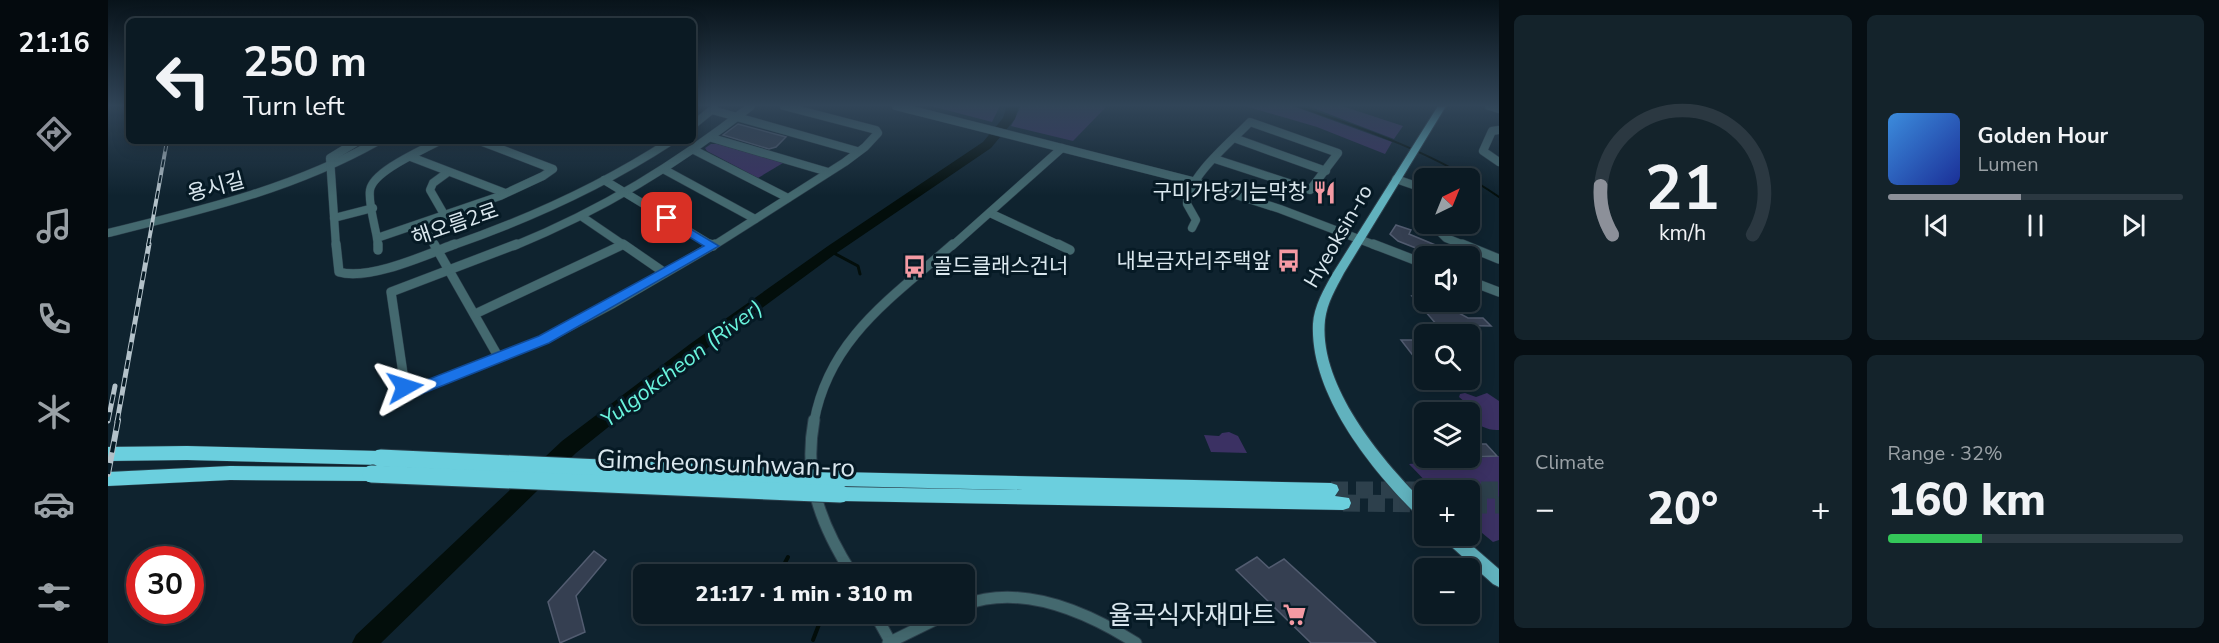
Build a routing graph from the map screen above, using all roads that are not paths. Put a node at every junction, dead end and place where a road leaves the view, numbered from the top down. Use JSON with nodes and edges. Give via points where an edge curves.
{"nodes":[{"id":1,"x":713,"y":136,"type":"edge"},
{"id":2,"x":804,"y":136,"type":"edge"},
{"id":3,"x":877,"y":136,"type":"edge"},
{"id":4,"x":1014,"y":136,"type":"edge"},
{"id":5,"x":1290,"y":136,"type":"edge"},
{"id":6,"x":1422,"y":136,"type":"edge"},
{"id":7,"x":1489,"y":136,"type":"edge"},
{"id":8,"x":711,"y":138,"type":"junction"},
{"id":9,"x":1234,"y":138,"type":"joint"},
{"id":10,"x":353,"y":144,"type":"edge"},
{"id":11,"x":373,"y":144,"type":"edge"},
{"id":12,"x":434,"y":144,"type":"edge"},
{"id":13,"x":488,"y":144,"type":"edge"},
{"id":14,"x":666,"y":144,"type":"edge"},
{"id":15,"x":1062,"y":148,"type":"junction"},
{"id":16,"x":694,"y":150,"type":"junction"},
{"id":17,"x":857,"y":151,"type":"junction"},
{"id":18,"x":411,"y":157,"type":"junction"},
{"id":19,"x":1215,"y":159,"type":"junction"},
{"id":20,"x":1499,"y":162,"type":"edge"},
{"id":21,"x":331,"y":167,"type":"junction"},
{"id":22,"x":665,"y":170,"type":"junction"},
{"id":23,"x":1326,"y":171,"type":"junction"},
{"id":24,"x":448,"y":172,"type":"junction"},
{"id":25,"x":828,"y":172,"type":"junction"},
{"id":26,"x":1396,"y":179,"type":"junction"},
{"id":27,"x":603,"y":180,"type":"junction"},
{"id":28,"x":1196,"y":182,"type":"junction"},
{"id":29,"x":1414,"y":185,"type":"edge"},
{"id":30,"x":505,"y":193,"type":"junction"},
{"id":31,"x":625,"y":193,"type":"junction"},
{"id":32,"x":788,"y":198,"type":"junction"},
{"id":33,"x":373,"y":208,"type":"junction"},
{"id":34,"x":990,"y":213,"type":"junction"},
{"id":35,"x":445,"y":216,"type":"junction"},
{"id":36,"x":581,"y":216,"type":"junction"},
{"id":37,"x":334,"y":218,"type":"junction"},
{"id":38,"x":755,"y":219,"type":"junction"},
{"id":39,"x":422,"y":224,"type":"junction"},
{"id":40,"x":1192,"y":228,"type":"dead end"},
{"id":41,"x":108,"y":233,"type":"edge"},
{"id":42,"x":1443,"y":234,"type":"edge"},
{"id":43,"x":377,"y":238,"type":"junction"},
{"id":44,"x":1359,"y":239,"type":"junction"},
{"id":45,"x":622,"y":245,"type":"junction"},
{"id":46,"x":713,"y":246,"type":"junction"},
{"id":47,"x":378,"y":250,"type":"dead end"},
{"id":48,"x":1071,"y":250,"type":"dead end"},
{"id":49,"x":438,"y":251,"type":"junction"},
{"id":50,"x":1499,"y":259,"type":"edge"},
{"id":51,"x":1414,"y":260,"type":"edge"},
{"id":52,"x":449,"y":271,"type":"junction"},
{"id":53,"x":666,"y":273,"type":"junction"},
{"id":54,"x":1480,"y":285,"type":"edge"},
{"id":55,"x":1499,"y":292,"type":"edge"},
{"id":56,"x":475,"y":314,"type":"junction"},
{"id":57,"x":499,"y":358,"type":"junction"},
{"id":58,"x":108,"y":454,"type":"edge"},
{"id":59,"x":108,"y":479,"type":"edge"},
{"id":60,"x":840,"y":486,"type":"junction"},
{"id":61,"x":1337,"y":497,"type":"tunnel mouth"},
{"id":62,"x":1414,"y":503,"type":"edge"},
{"id":63,"x":1461,"y":546,"type":"edge"},
{"id":64,"x":846,"y":564,"type":"edge"},
{"id":65,"x":1499,"y":579,"type":"edge"},
{"id":66,"x":975,"y":601,"type":"edge"},
{"id":67,"x":880,"y":624,"type":"edge"},
{"id":68,"x":927,"y":624,"type":"edge"},
{"id":69,"x":890,"y":643,"type":"edge"},
{"id":70,"x":1136,"y":643,"type":"edge"}],
"edges":[{"from":1,"to":8,"type":"street"},
{"from":2,"to":17,"type":"street"},
{"from":3,"to":17,"type":"street"},
{"from":4,"to":15,"type":"street"},
{"from":5,"to":23,"type":"street","via":[[1338,153]]},
{"from":6,"to":26,"type":"main road","name":"Hyeoksin-ro"},
{"from":7,"to":20,"type":"street","via":[[1483,151]]},
{"from":8,"to":16,"type":"street"},
{"from":8,"to":25,"type":"street"},
{"from":9,"to":19,"type":"street"},
{"from":9,"to":23,"type":"street"},
{"from":10,"to":21,"type":"street","via":[[330,158]]},
{"from":11,"to":21,"type":"street","name":"용시길"},
{"from":12,"to":18,"type":"street"},
{"from":13,"to":30,"type":"street","via":[[553,168],[548,175]]},
{"from":14,"to":27,"type":"street","name":"해오름2로"},
{"from":15,"to":28,"type":"street"},
{"from":15,"to":34,"type":"street"},
{"from":16,"to":22,"type":"street"},
{"from":16,"to":32,"type":"street"},
{"from":17,"to":25,"type":"street"},
{"from":18,"to":24,"type":"street"},
{"from":18,"to":33,"type":"street","via":[[372,184]]},
{"from":19,"to":23,"type":"street","via":[[1310,190]]},
{"from":19,"to":28,"type":"street"},
{"from":21,"to":37,"type":"street","name":"해오름2로"},
{"from":21,"to":41,"type":"street","name":"용시길","via":[[259,194]]},
{"from":22,"to":31,"type":"street"},
{"from":22,"to":38,"type":"street"},
{"from":24,"to":30,"type":"street"},
{"from":24,"to":35,"type":"street","via":[[430,190]]},
{"from":25,"to":32,"type":"street"},
{"from":26,"to":29,"type":"street"},
{"from":26,"to":44,"type":"main road","name":"Hyeoksin-ro"},
{"from":27,"to":31,"type":"street"},
{"from":27,"to":49,"type":"street","name":"해오름2로","via":[[511,224]]},
{"from":28,"to":40,"type":"street","via":[[1186,201],[1196,220]]},
{"from":28,"to":44,"type":"street"},
{"from":30,"to":35,"type":"street"},
{"from":31,"to":36,"type":"street"},
{"from":31,"to":46,"type":"street"},
{"from":32,"to":38,"type":"street"},
{"from":33,"to":37,"type":"street"},
{"from":33,"to":43,"type":"street"},
{"from":34,"to":48,"type":"street"},
{"from":34,"to":64,"type":"street","via":[[868,320],[829,371],[818,399],[811,451],[815,500]]},
{"from":35,"to":39,"type":"street"},
{"from":36,"to":45,"type":"street"},
{"from":36,"to":52,"type":"street"},
{"from":37,"to":49,"type":"street","name":"해오름2로","via":[[337,266],[346,275]]},
{"from":38,"to":46,"type":"street"},
{"from":39,"to":43,"type":"street"},
{"from":39,"to":49,"type":"street"},
{"from":42,"to":50,"type":"street"},
{"from":43,"to":47,"type":"street"},
{"from":44,"to":51,"type":"street"},
{"from":44,"to":62,"type":"main road","name":"Hyeoksin-ro","via":[[1324,298],[1318,324],[1320,354],[1333,390],[1361,438]]},
{"from":45,"to":53,"type":"street"},
{"from":45,"to":56,"type":"street"},
{"from":46,"to":53,"type":"street"},
{"from":49,"to":52,"type":"street"},
{"from":52,"to":56,"type":"street"},
{"from":52,"to":57,"type":"street","via":[[391,292],[405,387],[414,391]]},
{"from":53,"to":57,"type":"street","via":[[544,339]]},
{"from":54,"to":55,"type":"street"},
{"from":56,"to":57,"type":"street"},
{"from":58,"to":60,"type":"highway","name":"Gimcheonsunhwan-ro","bridge":true,"via":[[380,458]]},
{"from":59,"to":60,"type":"highway","name":"Gimcheonsunhwan-ro","bridge":true,"via":[[230,473],[371,474]]},
{"from":60,"to":61,"type":"highway","name":"Gimcheonsunhwan-ro"},
{"from":63,"to":65,"type":"main road"},
{"from":66,"to":70,"type":"street","via":[[1001,598],[1059,603],[1106,624]]},
{"from":67,"to":69,"type":"street"},
{"from":68,"to":69,"type":"street"}]}
